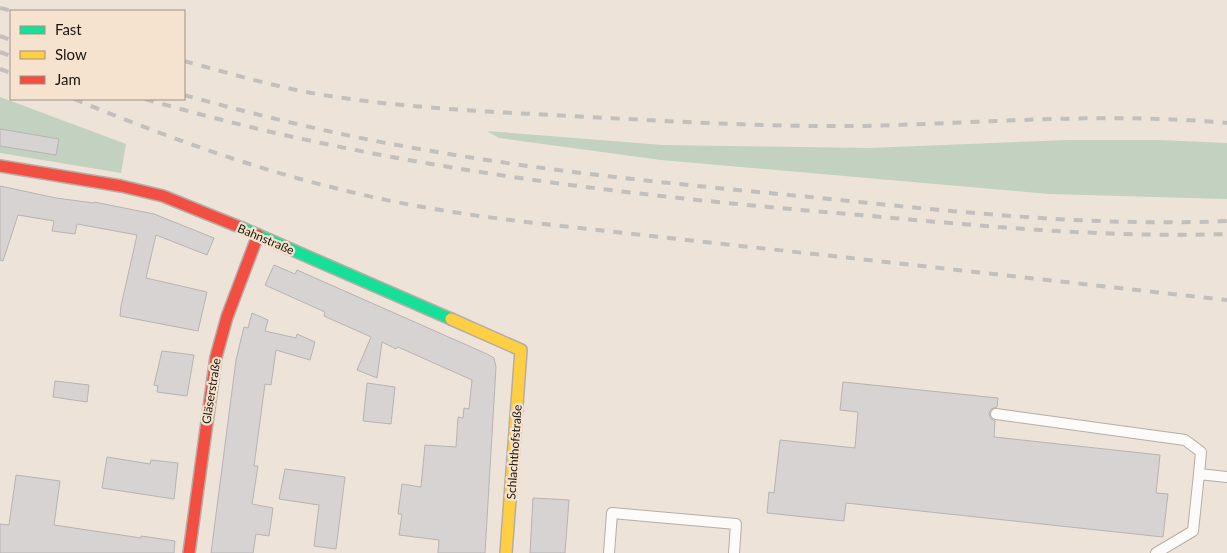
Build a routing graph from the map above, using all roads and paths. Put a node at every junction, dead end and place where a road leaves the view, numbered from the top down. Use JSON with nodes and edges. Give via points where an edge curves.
{"nodes":[{"id":1,"x":0,"y":166,"type":"edge"},
{"id":2,"x":258,"y":235,"type":"junction"},
{"id":3,"x":521,"y":350,"type":"joint"},
{"id":4,"x":996,"y":414,"type":"dead end"},
{"id":5,"x":1199,"y":474,"type":"junction"},
{"id":6,"x":1227,"y":476,"type":"edge"},
{"id":7,"x":189,"y":553,"type":"edge"},
{"id":8,"x":506,"y":553,"type":"edge"},
{"id":9,"x":609,"y":553,"type":"edge"},
{"id":10,"x":734,"y":553,"type":"edge"},
{"id":11,"x":1156,"y":553,"type":"edge"}],
"edges":[{"from":1,"to":2,"type":"street","name":"Bahnstraße","via":[[163,196]]},
{"from":2,"to":3,"type":"street","name":"Bahnstraße"},
{"from":2,"to":7,"type":"street","name":"Gläserstraße","via":[[227,317],[216,357]]},
{"from":3,"to":8,"type":"street","name":"Schlachthofstraße"},
{"from":4,"to":5,"type":"lane","via":[[1185,440],[1202,452]]},
{"from":5,"to":6,"type":"lane"},
{"from":5,"to":11,"type":"lane","via":[[1193,531]]},
{"from":9,"to":10,"type":"lane","via":[[612,513],[736,524]]}]}
